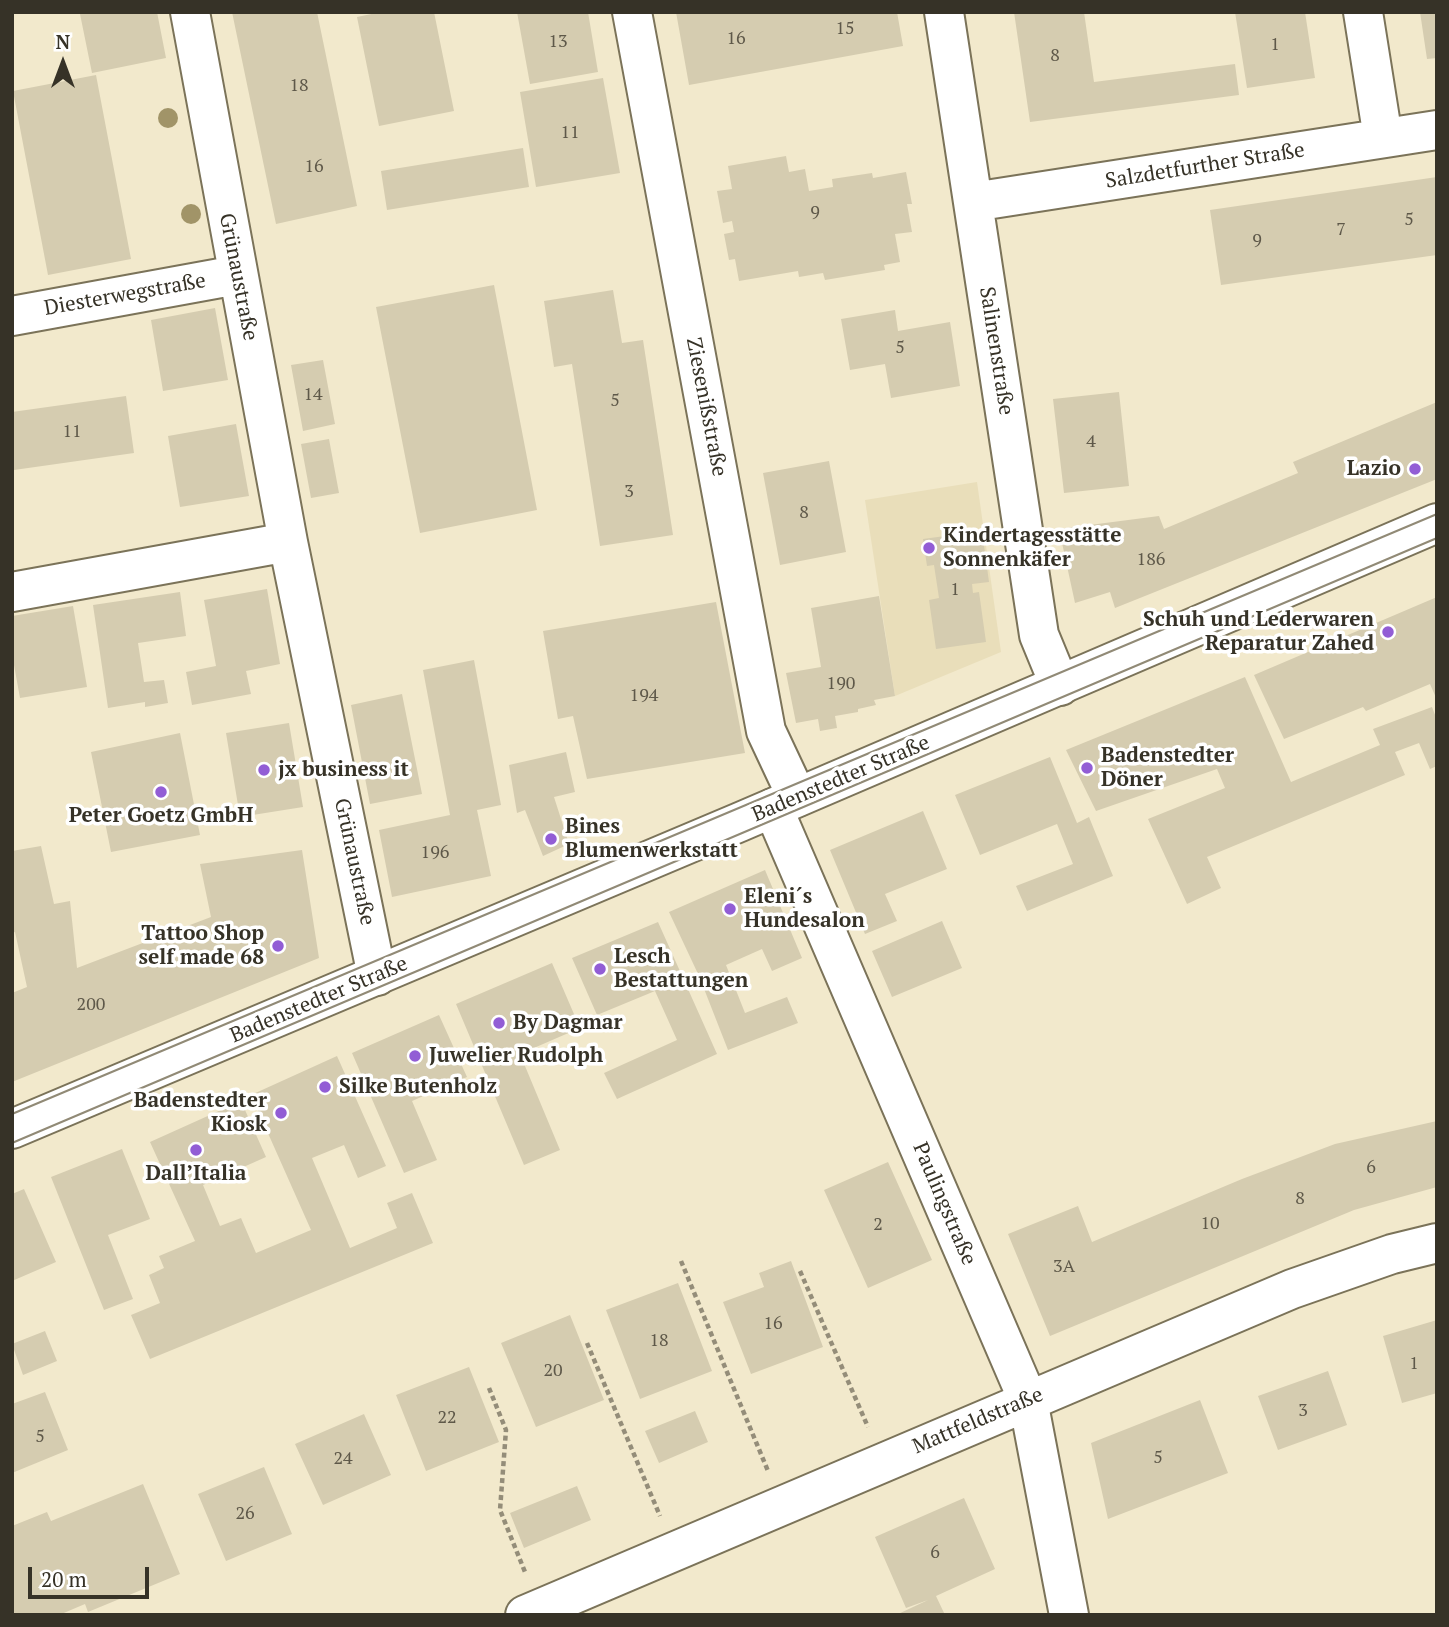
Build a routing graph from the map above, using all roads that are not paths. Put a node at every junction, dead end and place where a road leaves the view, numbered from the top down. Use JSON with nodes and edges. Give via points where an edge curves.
{"nodes":[{"id":1,"x":190,"y":12,"type":"edge"},
{"id":2,"x":632,"y":12,"type":"edge"},
{"id":3,"x":944,"y":12,"type":"edge"},
{"id":4,"x":1363,"y":12,"type":"edge"},
{"id":5,"x":1437,"y":130,"type":"edge"},
{"id":6,"x":1383,"y":138,"type":"junction"},
{"id":7,"x":974,"y":202,"type":"junction"},
{"id":8,"x":237,"y":275,"type":"junction"},
{"id":9,"x":12,"y":316,"type":"edge"},
{"id":10,"x":1437,"y":523,"type":"edge"},
{"id":11,"x":288,"y":542,"type":"junction"},
{"id":12,"x":12,"y":593,"type":"edge"},
{"id":13,"x":1060,"y":686,"type":"junction"},
{"id":14,"x":785,"y":802,"type":"junction"},
{"id":15,"x":377,"y":976,"type":"junction"},
{"id":16,"x":12,"y":1129,"type":"edge"},
{"id":17,"x":1437,"y":1243,"type":"edge"},
{"id":18,"x":1028,"y":1399,"type":"junction"},
{"id":19,"x":533,"y":1612,"type":"edge"},
{"id":20,"x":1069,"y":1615,"type":"edge"}],
"edges":[{"from":1,"to":8,"type":"street","name":"Grünaustraße"},
{"from":2,"to":14,"type":"street","name":"Ziesenißstraße","via":[[766,731]]},
{"from":3,"to":7,"type":"street","name":"Salinenstraße"},
{"from":4,"to":6,"type":"street"},
{"from":5,"to":6,"type":"street","name":"Salzdetfurther Straße"},
{"from":6,"to":7,"type":"street","name":"Salzdetfurther Straße"},
{"from":7,"to":13,"type":"street","name":"Salinenstraße","via":[[1039,635]]},
{"from":8,"to":9,"type":"street","name":"Diesterwegstraße"},
{"from":8,"to":11,"type":"street","name":"Grünaustraße"},
{"from":10,"to":13,"type":"street","name":"Badenstedter Straße"},
{"from":11,"to":12,"type":"street"},
{"from":11,"to":15,"type":"street","name":"Grünaustraße"},
{"from":13,"to":14,"type":"street","name":"Badenstedter Straße"},
{"from":14,"to":15,"type":"street","name":"Badenstedter Straße"},
{"from":14,"to":18,"type":"street","name":"Paulingstraße"},
{"from":15,"to":16,"type":"street","name":"Badenstedter Straße"},
{"from":17,"to":18,"type":"street","name":"Mattfeldstraße","via":[[1292,1289]]},
{"from":18,"to":19,"type":"street","name":"Mattfeldstraße"},
{"from":18,"to":20,"type":"street","name":"Paulingstraße"}]}
